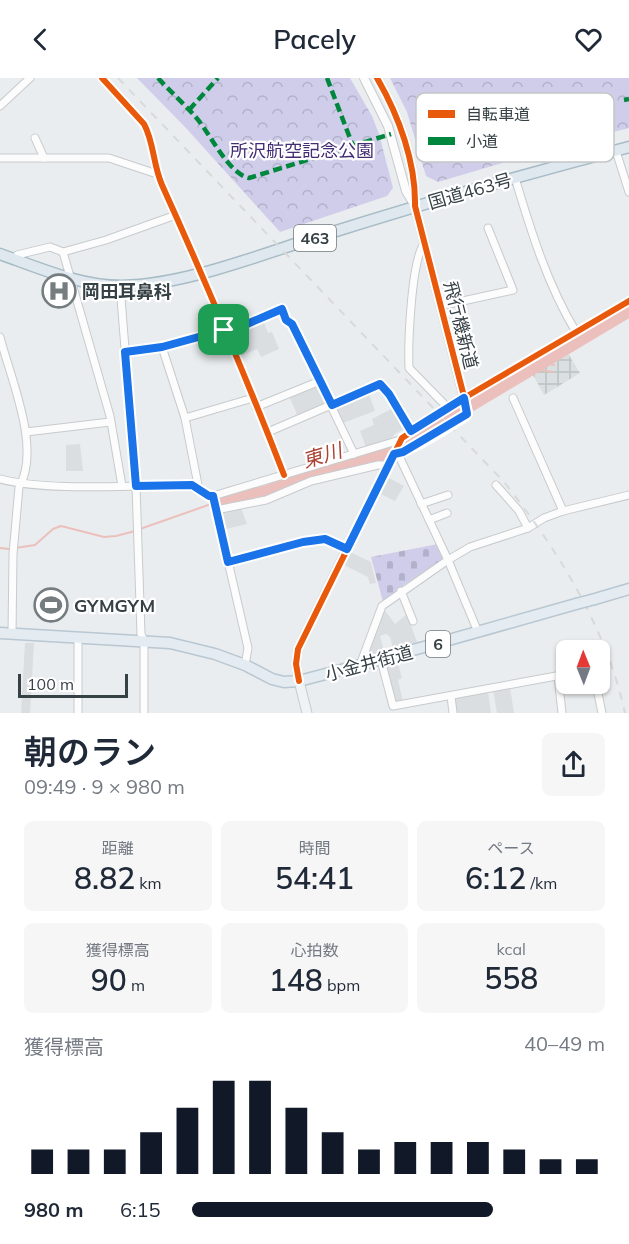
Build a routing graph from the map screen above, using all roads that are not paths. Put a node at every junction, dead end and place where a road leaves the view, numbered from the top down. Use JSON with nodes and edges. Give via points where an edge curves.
{"nodes":[{"id":1,"x":30,"y":78,"type":"edge"},
{"id":2,"x":102,"y":78,"type":"edge"},
{"id":3,"x":364,"y":78,"type":"edge"},
{"id":4,"x":377,"y":78,"type":"edge"},
{"id":5,"x":0,"y":106,"type":"edge"},
{"id":6,"x":35,"y":138,"type":"dead end"},
{"id":7,"x":629,"y":147,"type":"edge"},
{"id":8,"x":616,"y":151,"type":"joint"},
{"id":9,"x":0,"y":158,"type":"edge"},
{"id":10,"x":44,"y":158,"type":"junction"},
{"id":11,"x":575,"y":162,"type":"edge"},
{"id":12,"x":157,"y":174,"type":"junction"},
{"id":13,"x":515,"y":178,"type":"junction"},
{"id":14,"x":629,"y":192,"type":"edge"},
{"id":15,"x":415,"y":207,"type":"junction"},
{"id":16,"x":176,"y":214,"type":"junction"},
{"id":17,"x":488,"y":228,"type":"dead end"},
{"id":18,"x":425,"y":242,"type":"junction"},
{"id":19,"x":63,"y":252,"type":"junction"},
{"id":20,"x":0,"y":254,"type":"edge"},
{"id":21,"x":16,"y":260,"type":"junction"},
{"id":22,"x":202,"y":272,"type":"junction"},
{"id":23,"x":69,"y":277,"type":"junction"},
{"id":24,"x":120,"y":286,"type":"junction"},
{"id":25,"x":629,"y":301,"type":"edge"},
{"id":26,"x":440,"y":306,"type":"junction"},
{"id":27,"x":225,"y":332,"type":"junction"},
{"id":28,"x":576,"y":332,"type":"junction"},
{"id":29,"x":0,"y":337,"type":"edge"},
{"id":30,"x":162,"y":347,"type":"junction"},
{"id":31,"x":125,"y":352,"type":"junction"},
{"id":32,"x":320,"y":381,"type":"junction"},
{"id":33,"x":253,"y":398,"type":"junction"},
{"id":34,"x":513,"y":398,"type":"dead end"},
{"id":35,"x":464,"y":399,"type":"junction"},
{"id":36,"x":332,"y":405,"type":"junction"},
{"id":37,"x":256,"y":406,"type":"junction"},
{"id":38,"x":448,"y":408,"type":"junction"},
{"id":39,"x":185,"y":418,"type":"junction"},
{"id":40,"x":110,"y":422,"type":"junction"},
{"id":41,"x":411,"y":431,"type":"junction"},
{"id":42,"x":26,"y":432,"type":"junction"},
{"id":43,"x":268,"y":432,"type":"junction"},
{"id":44,"x":400,"y":441,"type":"junction"},
{"id":45,"x":394,"y":453,"type":"junction"},
{"id":46,"x":354,"y":454,"type":"junction"},
{"id":47,"x":389,"y":465,"type":"junction"},
{"id":48,"x":284,"y":475,"type":"junction"},
{"id":49,"x":0,"y":479,"type":"edge"},
{"id":50,"x":21,"y":484,"type":"junction"},
{"id":51,"x":496,"y":485,"type":"dead end"},
{"id":52,"x":122,"y":486,"type":"junction"},
{"id":53,"x":136,"y":486,"type":"junction"},
{"id":54,"x":199,"y":490,"type":"junction"},
{"id":55,"x":448,"y":495,"type":"dead end"},
{"id":56,"x":629,"y":495,"type":"edge"},
{"id":57,"x":215,"y":502,"type":"junction"},
{"id":58,"x":422,"y":504,"type":"junction"},
{"id":59,"x":563,"y":511,"type":"junction"},
{"id":60,"x":447,"y":513,"type":"dead end"},
{"id":61,"x":429,"y":519,"type":"junction"},
{"id":62,"x":528,"y":528,"type":"junction"},
{"id":63,"x":347,"y":549,"type":"junction"},
{"id":64,"x":448,"y":560,"type":"junction"},
{"id":65,"x":228,"y":562,"type":"junction"},
{"id":66,"x":629,"y":589,"type":"edge"},
{"id":67,"x":401,"y":591,"type":"junction"},
{"id":68,"x":414,"y":621,"type":"dead end"},
{"id":69,"x":478,"y":632,"type":"junction"},
{"id":70,"x":0,"y":633,"type":"edge"},
{"id":71,"x":12,"y":634,"type":"junction"},
{"id":72,"x":78,"y":639,"type":"junction"},
{"id":73,"x":144,"y":641,"type":"junction"},
{"id":74,"x":381,"y":660,"type":"junction"},
{"id":75,"x":245,"y":665,"type":"junction"},
{"id":76,"x":360,"y":665,"type":"junction"},
{"id":77,"x":556,"y":676,"type":"edge"},
{"id":78,"x":299,"y":681,"type":"junction"},
{"id":79,"x":560,"y":694,"type":"edge"},
{"id":80,"x":598,"y":694,"type":"edge"},
{"id":81,"x":451,"y":696,"type":"junction"},
{"id":82,"x":78,"y":713,"type":"edge"},
{"id":83,"x":144,"y":713,"type":"edge"},
{"id":84,"x":307,"y":713,"type":"edge"},
{"id":85,"x":453,"y":713,"type":"edge"},
{"id":86,"x":562,"y":713,"type":"edge"},
{"id":87,"x":602,"y":713,"type":"edge"}],
"edges":[{"from":1,"to":5,"type":"street"},
{"from":2,"to":12,"type":"street","via":[[144,124]]},
{"from":3,"to":15,"type":"street","via":[[388,126],[406,190]]},
{"from":4,"to":15,"type":"street","via":[[399,124],[416,188]]},
{"from":6,"to":10,"type":"street"},
{"from":7,"to":8,"type":"highway","name":"国道463号","number":"463"},
{"from":8,"to":14,"type":"street"},
{"from":9,"to":10,"type":"street"},
{"from":10,"to":12,"type":"street","via":[[109,158]]},
{"from":11,"to":13,"type":"highway","name":"国道463号","number":"463"},
{"from":12,"to":16,"type":"street"},
{"from":13,"to":15,"type":"highway","name":"国道463号","number":"463"},
{"from":13,"to":28,"type":"street","via":[[547,275]]},
{"from":15,"to":18,"type":"street","name":"飛行機新道"},
{"from":15,"to":22,"type":"highway","name":"国道463号","number":"463"},
{"from":16,"to":19,"type":"street"},
{"from":16,"to":22,"type":"street"},
{"from":17,"to":26,"type":"street","via":[[513,290]]},
{"from":18,"to":26,"type":"street","name":"飛行機新道"},
{"from":18,"to":38,"type":"street","via":[[419,253],[409,325],[409,368]]},
{"from":19,"to":21,"type":"street","via":[[50,247],[17,255]]},
{"from":19,"to":23,"type":"street"},
{"from":20,"to":21,"type":"highway","name":"国道463号","number":"463"},
{"from":21,"to":23,"type":"highway","name":"国道463号","number":"463"},
{"from":22,"to":24,"type":"highway","name":"国道463号","number":"463","via":[[154,284]]},
{"from":22,"to":27,"type":"street"},
{"from":23,"to":24,"type":"highway","name":"国道463号","number":"463"},
{"from":23,"to":40,"type":"street"},
{"from":24,"to":31,"type":"street"},
{"from":25,"to":28,"type":"street"},
{"from":26,"to":35,"type":"street","name":"飛行機新道"},
{"from":27,"to":30,"type":"street"},
{"from":27,"to":32,"type":"street","via":[[282,309]]},
{"from":27,"to":33,"type":"street"},
{"from":28,"to":35,"type":"street"},
{"from":29,"to":42,"type":"street"},
{"from":30,"to":31,"type":"street"},
{"from":30,"to":39,"type":"street"},
{"from":31,"to":53,"type":"street"},
{"from":32,"to":36,"type":"street"},
{"from":32,"to":37,"type":"street"},
{"from":33,"to":37,"type":"street"},
{"from":33,"to":39,"type":"street"},
{"from":34,"to":59,"type":"street"},
{"from":35,"to":38,"type":"street","name":"飛行機新道"},
{"from":35,"to":45,"type":"street","via":[[466,417],[403,452]]},
{"from":36,"to":41,"type":"street","via":[[382,384]]},
{"from":36,"to":43,"type":"street"},
{"from":36,"to":46,"type":"street"},
{"from":37,"to":43,"type":"street"},
{"from":38,"to":41,"type":"street","name":"飛行機新道"},
{"from":39,"to":54,"type":"street"},
{"from":40,"to":42,"type":"street"},
{"from":40,"to":52,"type":"street"},
{"from":41,"to":44,"type":"street","name":"飛行機新道"},
{"from":42,"to":50,"type":"street"},
{"from":43,"to":48,"type":"street"},
{"from":44,"to":45,"type":"street"},
{"from":44,"to":46,"type":"street"},
{"from":45,"to":47,"type":"street"},
{"from":45,"to":58,"type":"street"},
{"from":46,"to":48,"type":"street"},
{"from":47,"to":57,"type":"street","via":[[311,481],[266,500]]},
{"from":47,"to":63,"type":"street"},
{"from":48,"to":57,"type":"street"},
{"from":49,"to":50,"type":"street"},
{"from":50,"to":52,"type":"street"},
{"from":50,"to":71,"type":"street","via":[[13,554]]},
{"from":51,"to":62,"type":"street"},
{"from":52,"to":53,"type":"street"},
{"from":53,"to":54,"type":"street","via":[[178,484]]},
{"from":53,"to":73,"type":"street"},
{"from":54,"to":57,"type":"street"},
{"from":55,"to":58,"type":"street"},
{"from":56,"to":59,"type":"street"},
{"from":57,"to":65,"type":"street"},
{"from":58,"to":61,"type":"street"},
{"from":59,"to":62,"type":"street"},
{"from":60,"to":61,"type":"street"},
{"from":61,"to":64,"type":"street"},
{"from":62,"to":64,"type":"street","via":[[470,547]]},
{"from":63,"to":65,"type":"street","via":[[325,539]]},
{"from":63,"to":78,"type":"street","via":[[298,649]]},
{"from":64,"to":67,"type":"street"},
{"from":64,"to":69,"type":"street"},
{"from":65,"to":75,"type":"street","via":[[248,648]]},
{"from":66,"to":69,"type":"main road","name":"小金井街道","number":"6","bridge":true},
{"from":67,"to":68,"type":"street"},
{"from":67,"to":76,"type":"street","via":[[382,606]]},
{"from":69,"to":74,"type":"main road","name":"小金井街道","number":"6"},
{"from":70,"to":71,"type":"main road","name":"小金井街道","number":"6"},
{"from":71,"to":72,"type":"main road","name":"小金井街道","number":"6"},
{"from":72,"to":73,"type":"main road","name":"小金井街道","number":"6"},
{"from":72,"to":82,"type":"street"},
{"from":73,"to":75,"type":"main road","name":"小金井街道","number":"6","via":[[201,650]]},
{"from":73,"to":83,"type":"street"},
{"from":74,"to":76,"type":"main road","name":"小金井街道","number":"6"},
{"from":74,"to":81,"type":"street","via":[[393,706]]},
{"from":75,"to":78,"type":"main road","name":"小金井街道","number":"6","via":[[272,679]]},
{"from":76,"to":78,"type":"main road","name":"小金井街道","number":"6"},
{"from":77,"to":81,"type":"street"},
{"from":78,"to":84,"type":"main road"},
{"from":79,"to":86,"type":"street"},
{"from":80,"to":87,"type":"street"},
{"from":81,"to":85,"type":"street"}]}
